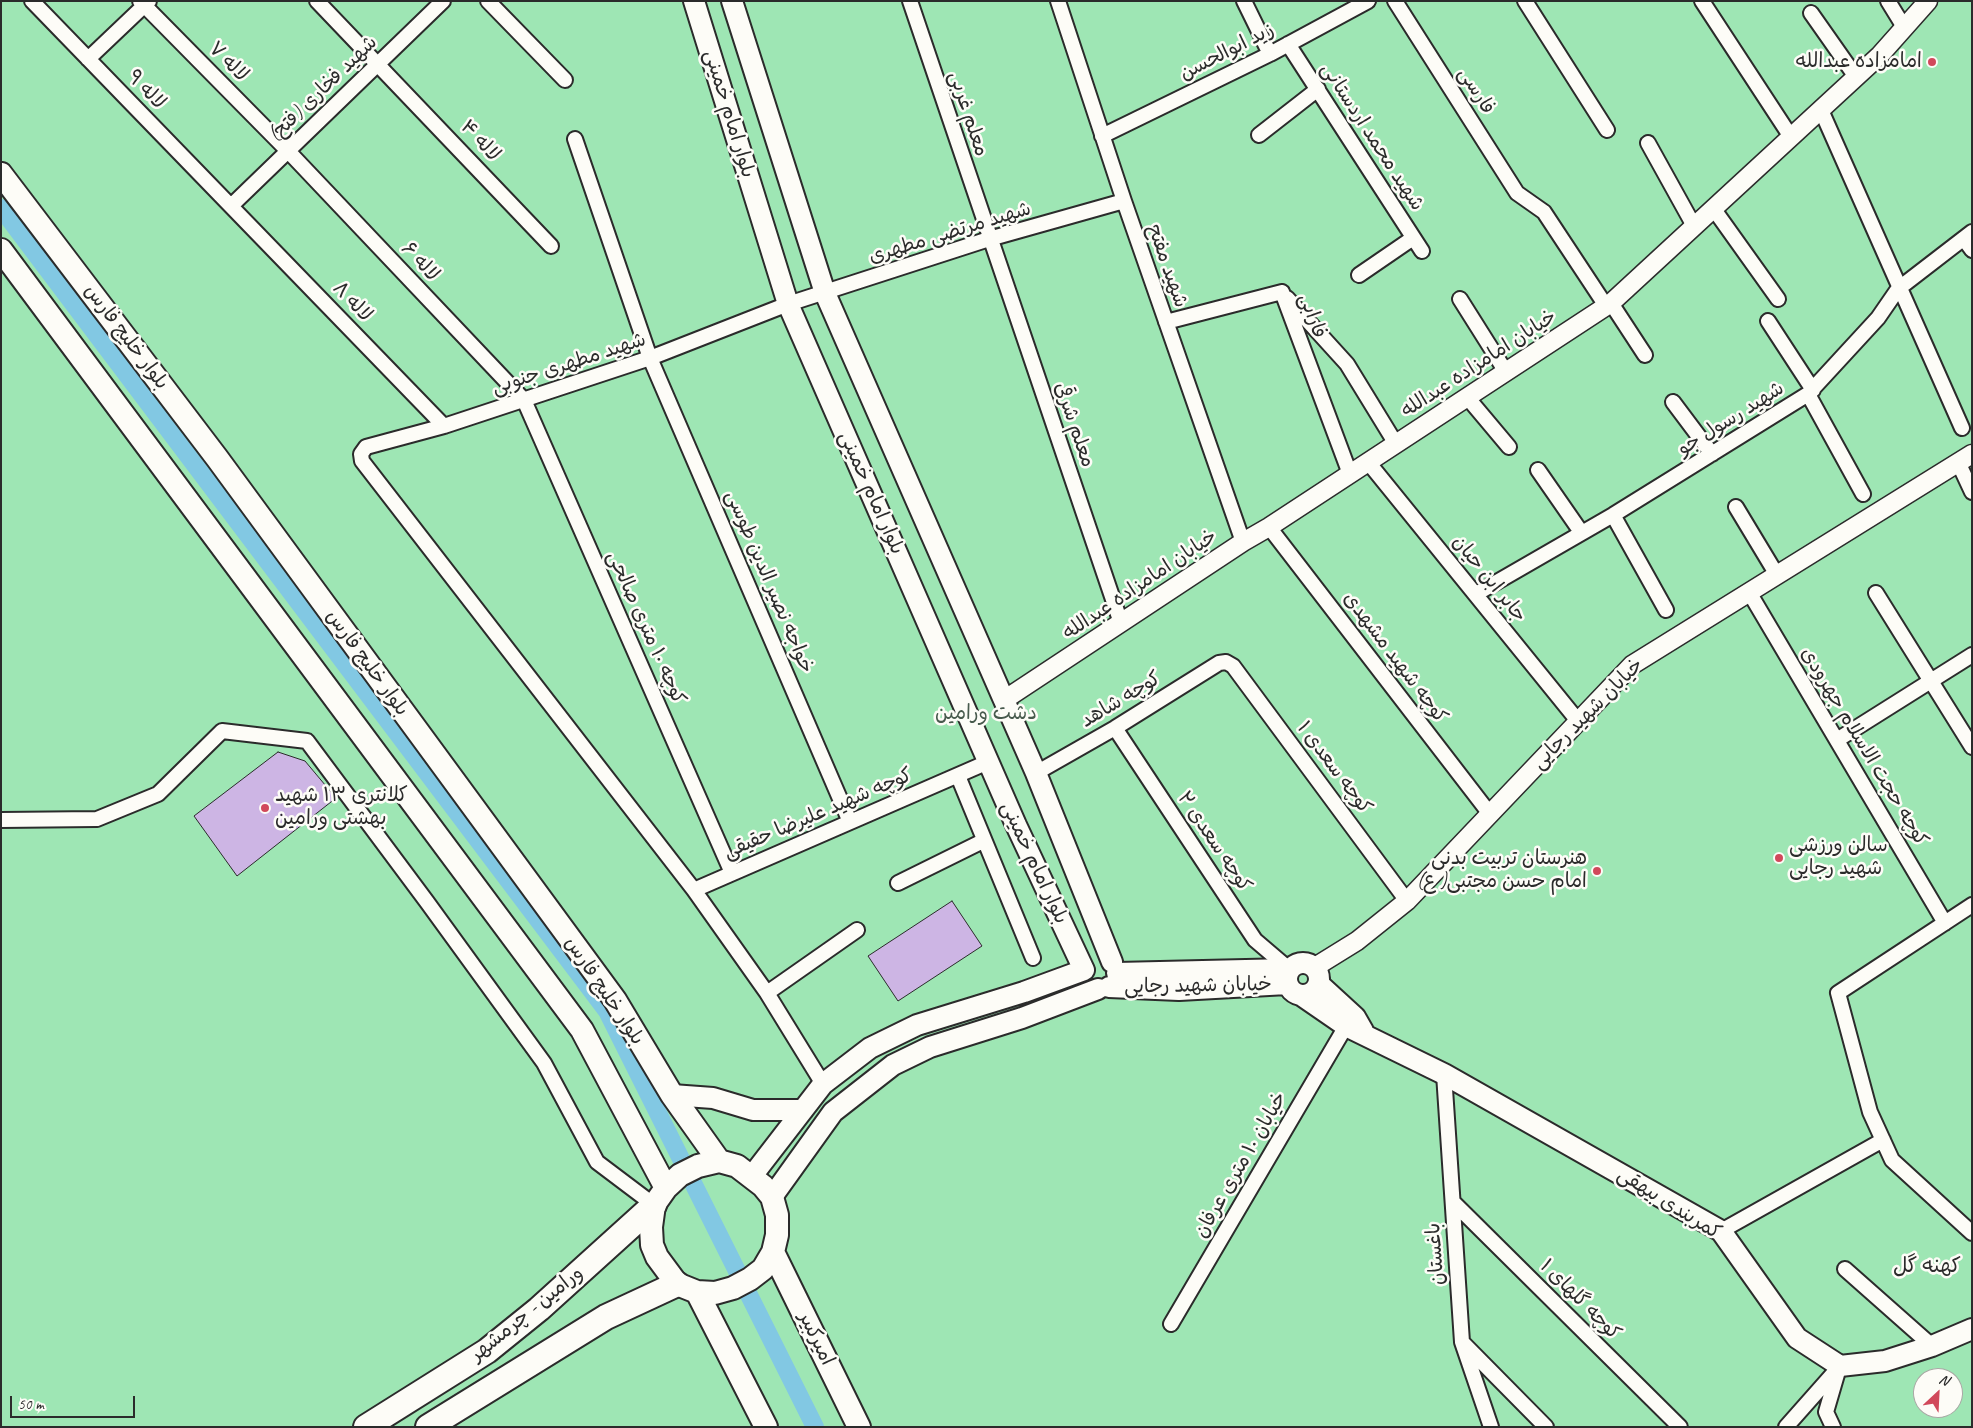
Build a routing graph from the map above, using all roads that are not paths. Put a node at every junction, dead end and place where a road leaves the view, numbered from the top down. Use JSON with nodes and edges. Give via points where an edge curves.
{"nodes":[{"id":1,"x":32,"y":1,"type":"edge"},
{"id":2,"x":317,"y":1,"type":"edge"},
{"id":3,"x":443,"y":1,"type":"edge"},
{"id":4,"x":488,"y":1,"type":"edge"},
{"id":5,"x":694,"y":1,"type":"edge"},
{"id":6,"x":732,"y":1,"type":"edge"},
{"id":7,"x":910,"y":1,"type":"edge"},
{"id":8,"x":1058,"y":1,"type":"edge"},
{"id":9,"x":1244,"y":1,"type":"edge"},
{"id":10,"x":1368,"y":1,"type":"edge"},
{"id":11,"x":1396,"y":1,"type":"edge"},
{"id":12,"x":1525,"y":1,"type":"edge"},
{"id":13,"x":1702,"y":1,"type":"edge"},
{"id":14,"x":1888,"y":1,"type":"edge"},
{"id":15,"x":1928,"y":1,"type":"edge"},
{"id":16,"x":145,"y":3,"type":"edge"},
{"id":17,"x":1811,"y":13,"type":"dead end"},
{"id":18,"x":1904,"y":27,"type":"junction"},
{"id":19,"x":1288,"y":44,"type":"junction"},
{"id":20,"x":1270,"y":54,"type":"junction"},
{"id":21,"x":88,"y":59,"type":"junction"},
{"id":22,"x":379,"y":63,"type":"junction"},
{"id":23,"x":1856,"y":77,"type":"junction"},
{"id":24,"x":565,"y":80,"type":"dead end"},
{"id":25,"x":1318,"y":89,"type":"junction"},
{"id":26,"x":1821,"y":110,"type":"junction"},
{"id":27,"x":1608,"y":130,"type":"dead end"},
{"id":28,"x":1259,"y":135,"type":"dead end"},
{"id":29,"x":1102,"y":136,"type":"junction"},
{"id":30,"x":1791,"y":137,"type":"junction"},
{"id":31,"x":575,"y":138,"type":"dead end"},
{"id":32,"x":1648,"y":143,"type":"dead end"},
{"id":33,"x":288,"y":151,"type":"junction"},
{"id":34,"x":1,"y":174,"type":"edge"},
{"id":35,"x":1124,"y":201,"type":"junction"},
{"id":36,"x":231,"y":206,"type":"junction"},
{"id":37,"x":1714,"y":208,"type":"junction"},
{"id":38,"x":1694,"y":226,"type":"junction"},
{"id":39,"x":1413,"y":238,"type":"junction"},
{"id":40,"x":989,"y":239,"type":"junction"},
{"id":41,"x":1969,"y":240,"type":"edge"},
{"id":42,"x":551,"y":246,"type":"dead end"},
{"id":43,"x":1,"y":250,"type":"edge"},
{"id":44,"x":1422,"y":251,"type":"dead end"},
{"id":45,"x":1359,"y":275,"type":"dead end"},
{"id":46,"x":1898,"y":290,"type":"junction"},
{"id":47,"x":1282,"y":292,"type":"junction"},
{"id":48,"x":825,"y":294,"type":"junction"},
{"id":49,"x":1460,"y":299,"type":"dead end"},
{"id":50,"x":1778,"y":299,"type":"dead end"},
{"id":51,"x":788,"y":304,"type":"junction"},
{"id":52,"x":1608,"y":305,"type":"junction"},
{"id":53,"x":1166,"y":322,"type":"junction"},
{"id":54,"x":1768,"y":322,"type":"dead end"},
{"id":55,"x":1646,"y":355,"type":"dead end"},
{"id":56,"x":650,"y":358,"type":"junction"},
{"id":57,"x":1506,"y":372,"type":"junction"},
{"id":58,"x":1811,"y":392,"type":"junction"},
{"id":59,"x":1467,"y":397,"type":"junction"},
{"id":60,"x":524,"y":400,"type":"junction"},
{"id":61,"x":1674,"y":402,"type":"dead end"},
{"id":62,"x":444,"y":426,"type":"junction"},
{"id":63,"x":1962,"y":428,"type":"dead end"},
{"id":64,"x":1396,"y":444,"type":"junction"},
{"id":65,"x":1509,"y":447,"type":"dead end"},
{"id":66,"x":1712,"y":454,"type":"junction"},
{"id":67,"x":1965,"y":458,"type":"edge"},
{"id":68,"x":1368,"y":462,"type":"junction"},
{"id":69,"x":1538,"y":470,"type":"dead end"},
{"id":70,"x":1350,"y":474,"type":"junction"},
{"id":71,"x":1972,"y":492,"type":"edge"},
{"id":72,"x":1864,"y":494,"type":"dead end"},
{"id":73,"x":1736,"y":508,"type":"dead end"},
{"id":74,"x":1613,"y":515,"type":"junction"},
{"id":75,"x":1270,"y":527,"type":"junction"},
{"id":76,"x":1582,"y":532,"type":"junction"},
{"id":77,"x":1242,"y":542,"type":"junction"},
{"id":78,"x":1777,"y":575,"type":"junction"},
{"id":79,"x":1749,"y":592,"type":"junction"},
{"id":80,"x":1876,"y":593,"type":"dead end"},
{"id":81,"x":1476,"y":594,"type":"junction"},
{"id":82,"x":1666,"y":610,"type":"dead end"},
{"id":83,"x":1121,"y":624,"type":"junction"},
{"id":84,"x":1972,"y":655,"type":"edge"},
{"id":85,"x":1226,"y":662,"type":"joint"},
{"id":86,"x":1931,"y":682,"type":"junction"},
{"id":87,"x":1004,"y":700,"type":"junction"},
{"id":88,"x":1578,"y":721,"type":"junction"},
{"id":89,"x":1115,"y":728,"type":"junction"},
{"id":90,"x":1837,"y":740,"type":"junction"},
{"id":91,"x":1972,"y":747,"type":"edge"},
{"id":92,"x":988,"y":762,"type":"junction"},
{"id":93,"x":1036,"y":773,"type":"junction"},
{"id":94,"x":958,"y":776,"type":"junction"},
{"id":95,"x":1490,"y":814,"type":"junction"},
{"id":96,"x":1,"y":820,"type":"edge"},
{"id":97,"x":850,"y":822,"type":"junction"},
{"id":98,"x":983,"y":841,"type":"junction"},
{"id":99,"x":732,"y":873,"type":"junction"},
{"id":100,"x":898,"y":883,"type":"dead end"},
{"id":101,"x":694,"y":890,"type":"junction"},
{"id":102,"x":1407,"y":901,"type":"junction"},
{"id":103,"x":1972,"y":905,"type":"edge"},
{"id":104,"x":1945,"y":923,"type":"junction"},
{"id":105,"x":857,"y":930,"type":"dead end"},
{"id":106,"x":1033,"y":958,"type":"dead end"},
{"id":107,"x":1084,"y":970,"type":"junction"},
{"id":108,"x":1317,"y":975,"type":"junction"},
{"id":109,"x":1109,"y":978,"type":"junction"},
{"id":110,"x":1293,"y":983,"type":"junction"},
{"id":111,"x":767,"y":993,"type":"junction"},
{"id":112,"x":1346,"y":1026,"type":"junction"},
{"id":113,"x":1366,"y":1034,"type":"junction"},
{"id":114,"x":1444,"y":1074,"type":"junction"},
{"id":115,"x":823,"y":1084,"type":"junction"},
{"id":116,"x":672,"y":1095,"type":"junction"},
{"id":117,"x":803,"y":1110,"type":"junction"},
{"id":118,"x":1883,"y":1140,"type":"junction"},
{"id":119,"x":719,"y":1161,"type":"junction"},
{"id":120,"x":752,"y":1176,"type":"junction"},
{"id":121,"x":674,"y":1184,"type":"junction"},
{"id":122,"x":772,"y":1198,"type":"junction"},
{"id":123,"x":1453,"y":1202,"type":"junction"},
{"id":124,"x":1721,"y":1231,"type":"junction"},
{"id":125,"x":1972,"y":1233,"type":"edge"},
{"id":126,"x":773,"y":1252,"type":"junction"},
{"id":127,"x":1845,"y":1269,"type":"dead end"},
{"id":128,"x":687,"y":1288,"type":"junction"},
{"id":129,"x":1171,"y":1324,"type":"dead end"},
{"id":130,"x":1972,"y":1329,"type":"edge"},
{"id":131,"x":1462,"y":1342,"type":"junction"},
{"id":132,"x":1932,"y":1346,"type":"junction"},
{"id":133,"x":1840,"y":1366,"type":"junction"},
{"id":134,"x":366,"y":1427,"type":"edge"},
{"id":135,"x":428,"y":1427,"type":"edge"},
{"id":136,"x":766,"y":1427,"type":"edge"},
{"id":137,"x":859,"y":1427,"type":"edge"},
{"id":138,"x":1491,"y":1427,"type":"edge"},
{"id":139,"x":1546,"y":1427,"type":"edge"},
{"id":140,"x":1680,"y":1427,"type":"edge"},
{"id":141,"x":1786,"y":1427,"type":"edge"},
{"id":142,"x":1833,"y":1427,"type":"edge"}],
"edges":[{"from":1,"to":21,"type":"street","name":"لاله ۹"},
{"from":2,"to":22,"type":"street","name":"لاله ۴"},
{"from":3,"to":22,"type":"street","name":"شهید فخاری (فتح)"},
{"from":4,"to":24,"type":"street"},
{"from":5,"to":51,"type":"main road","name":"بلوار امام خمینی"},
{"from":6,"to":48,"type":"main road","name":"بلوار امام خمینی"},
{"from":7,"to":40,"type":"street","name":"معلم غربی"},
{"from":8,"to":29,"type":"street","name":"شهید مفتح"},
{"from":9,"to":20,"type":"street"},
{"from":10,"to":19,"type":"street","name":"زید ابوالحسن"},
{"from":11,"to":52,"type":"street","name":"فارسی","via":[[1517,193],[1544,212]]},
{"from":12,"to":27,"type":"street"},
{"from":13,"to":30,"type":"street"},
{"from":14,"to":18,"type":"street"},
{"from":15,"to":18,"type":"street","name":"خیابان امامزاده عبدالله"},
{"from":16,"to":21,"type":"street"},
{"from":16,"to":33,"type":"street","name":"لاله ۷"},
{"from":17,"to":23,"type":"street"},
{"from":18,"to":23,"type":"street","name":"خیابان امامزاده عبدالله"},
{"from":19,"to":20,"type":"street","name":"زید ابوالحسن"},
{"from":19,"to":25,"type":"street","name":"شهید محمد اردستانی"},
{"from":20,"to":29,"type":"street","name":"زید ابوالحسن"},
{"from":21,"to":36,"type":"street","name":"لاله ۹"},
{"from":22,"to":33,"type":"street","name":"شهید فخاری (فتح)"},
{"from":22,"to":42,"type":"street","name":"لاله ۴"},
{"from":23,"to":26,"type":"street","name":"خیابان امامزاده عبدالله"},
{"from":25,"to":28,"type":"street"},
{"from":25,"to":39,"type":"street","name":"شهید محمد اردستانی"},
{"from":26,"to":30,"type":"street","name":"خیابان امامزاده عبدالله"},
{"from":26,"to":46,"type":"street"},
{"from":29,"to":35,"type":"street","name":"شهید مفتح"},
{"from":30,"to":37,"type":"street","name":"خیابان امامزاده عبدالله"},
{"from":31,"to":56,"type":"street","name":"خواجه نصیر الدین طوسی"},
{"from":32,"to":38,"type":"street"},
{"from":33,"to":36,"type":"street","name":"شهید فخاری (فتح)"},
{"from":33,"to":60,"type":"street","name":"لاله ۶"},
{"from":34,"to":116,"type":"main road","name":"بلوار خلیج فارس","via":[[218,458],[615,1000]]},
{"from":35,"to":40,"type":"street","name":"شهید مرتضی مطهری"},
{"from":35,"to":53,"type":"street","name":"شهید مفتح"},
{"from":36,"to":62,"type":"street","name":"لاله ۸"},
{"from":37,"to":38,"type":"street","name":"خیابان امامزاده عبدالله"},
{"from":37,"to":50,"type":"street"},
{"from":38,"to":52,"type":"street","name":"خیابان امامزاده عبدالله"},
{"from":39,"to":44,"type":"street","name":"شهید محمد اردستانی"},
{"from":39,"to":45,"type":"street"},
{"from":40,"to":48,"type":"street","name":"شهید مرتضی مطهری"},
{"from":40,"to":83,"type":"street","name":"معلم شرقی"},
{"from":41,"to":46,"type":"street","name":"شهید رسول جو"},
{"from":43,"to":121,"type":"main road","name":"بلوار خلیج فارس","via":[[582,1030]]},
{"from":46,"to":58,"type":"street","name":"شهید رسول جو","via":[[1878,318]]},
{"from":46,"to":63,"type":"street"},
{"from":47,"to":53,"type":"street"},
{"from":47,"to":64,"type":"street","name":"فارابی","via":[[1347,364]]},
{"from":47,"to":70,"type":"street","name":"فارابی"},
{"from":48,"to":51,"type":"street","name":"شهید مرتضی مطهری"},
{"from":48,"to":87,"type":"main road","name":"بلوار امام خمینی"},
{"from":49,"to":57,"type":"street"},
{"from":51,"to":56,"type":"street","name":"شهید مطهری جنوبی"},
{"from":51,"to":92,"type":"main road","name":"بلوار امام خمینی"},
{"from":52,"to":55,"type":"street","name":"فارسی"},
{"from":52,"to":57,"type":"street","name":"خیابان امامزاده عبدالله"},
{"from":53,"to":77,"type":"street","name":"شهید مفتح"},
{"from":54,"to":58,"type":"street"},
{"from":56,"to":60,"type":"street","name":"شهید مطهری جنوبی"},
{"from":56,"to":97,"type":"street","name":"خواجه نصیر الدین طوسی"},
{"from":57,"to":59,"type":"street","name":"خیابان امامزاده عبدالله"},
{"from":58,"to":66,"type":"street","name":"شهید رسول جو"},
{"from":58,"to":72,"type":"street"},
{"from":59,"to":64,"type":"street","name":"خیابان امامزاده عبدالله"},
{"from":59,"to":65,"type":"street"},
{"from":60,"to":62,"type":"street","name":"شهید مطهری جنوبی"},
{"from":60,"to":99,"type":"street","name":"کوچه ۱۰ متری صالحی"},
{"from":61,"to":66,"type":"street"},
{"from":62,"to":101,"type":"street","name":"شهید مطهری جنوبی","via":[[366,446],[361,454],[362,461]]},
{"from":64,"to":68,"type":"street","name":"خیابان امامزاده عبدالله"},
{"from":66,"to":74,"type":"street","name":"شهید رسول جو"},
{"from":67,"to":71,"type":"street"},
{"from":67,"to":78,"type":"street","name":"خیابان شهید رجایی"},
{"from":68,"to":70,"type":"street","name":"خیابان امامزاده عبدالله"},
{"from":68,"to":81,"type":"street","name":"جابر ابن حیان"},
{"from":69,"to":76,"type":"street"},
{"from":70,"to":75,"type":"street","name":"خیابان امامزاده عبدالله"},
{"from":73,"to":78,"type":"street"},
{"from":74,"to":76,"type":"street","name":"شهید رسول جو"},
{"from":74,"to":82,"type":"street"},
{"from":75,"to":77,"type":"street","name":"خیابان امامزاده عبدالله"},
{"from":75,"to":95,"type":"street","name":"کوچه شهید مشهدی"},
{"from":76,"to":81,"type":"street","name":"شهید رسول جو"},
{"from":77,"to":83,"type":"street","name":"خیابان امامزاده عبدالله"},
{"from":78,"to":79,"type":"street","name":"خیابان شهید رجایی"},
{"from":79,"to":88,"type":"street","name":"خیابان شهید رجایی","via":[[1632,664]]},
{"from":79,"to":90,"type":"street","name":"کوچه حجت الاسلام جهرودی"},
{"from":80,"to":86,"type":"street"},
{"from":81,"to":88,"type":"street","name":"جابر ابن حیان"},
{"from":83,"to":87,"type":"street","name":"خیابان امامزاده عبدالله"},
{"from":84,"to":86,"type":"street"},
{"from":85,"to":89,"type":"street","name":"کوچه شاهد","via":[[1219,663]]},
{"from":85,"to":102,"type":"street","name":"کوچه سعدی ۱","via":[[1234,666]]},
{"from":86,"to":90,"type":"street"},
{"from":86,"to":91,"type":"street"},
{"from":87,"to":93,"type":"main road","name":"بلوار امام خمینی"},
{"from":88,"to":95,"type":"street","name":"خیابان شهید رجایی"},
{"from":89,"to":93,"type":"street","name":"کوچه شاهد"},
{"from":89,"to":110,"type":"street","name":"کوچه سعدی ۲","via":[[1255,940]]},
{"from":90,"to":104,"type":"street","name":"کوچه حجت الاسلام جهرودی"},
{"from":92,"to":94,"type":"street","name":"کوچه شهید علیرضا حقیقی"},
{"from":92,"to":107,"type":"main road","name":"بلوار امام خمینی"},
{"from":93,"to":109,"type":"main road","name":"بلوار امام خمینی"},
{"from":94,"to":97,"type":"street","name":"کوچه شهید علیرضا حقیقی"},
{"from":94,"to":98,"type":"street"},
{"from":95,"to":102,"type":"street","name":"خیابان شهید رجایی"},
{"from":96,"to":121,"type":"street","via":[[97,819],[106,816],[158,794],[222,731],[307,741],[544,1063],[597,1162]]},
{"from":97,"to":99,"type":"street","name":"کوچه شهید علیرضا حقیقی"},
{"from":98,"to":100,"type":"street"},
{"from":98,"to":106,"type":"street"},
{"from":99,"to":101,"type":"street","name":"کوچه شهید علیرضا حقیقی"},
{"from":101,"to":111,"type":"street"},
{"from":102,"to":108,"type":"street","name":"خیابان شهید رجایی"},
{"from":103,"to":104,"type":"street"},
{"from":104,"to":118,"type":"street","via":[[1838,993],[1870,1112]]},
{"from":105,"to":111,"type":"street"},
{"from":107,"to":109,"type":"main road","name":"بلوار امام خمینی","via":[[1086,981]]},
{"from":107,"to":109,"type":"main road","name":"خیابان شهید رجایی","via":[[1093,959],[1104,957]]},
{"from":107,"to":115,"type":"main road","via":[[917,1025],[870,1048]]},
{"from":108,"to":110,"type":"main road","via":[[1310,994]]},
{"from":108,"to":110,"type":"main road","name":"خیابان شهید رجایی","via":[[1304,962],[1294,965]]},
{"from":108,"to":113,"type":"main road","name":"کمربندی بیهقی"},
{"from":109,"to":110,"type":"main road","name":"خیابان شهید رجایی","via":[[1179,990]]},
{"from":109,"to":122,"type":"main road","via":[[1022,1018],[930,1047],[893,1065],[833,1112]]},
{"from":110,"to":112,"type":"main road","name":"کمربندی بیهقی"},
{"from":111,"to":115,"type":"street"},
{"from":112,"to":113,"type":"main road","name":"کمربندی بیهقی"},
{"from":112,"to":129,"type":"street","name":"خیابان ۱۰ متری عرفان"},
{"from":113,"to":114,"type":"main road","name":"کمربندی بیهقی"},
{"from":114,"to":123,"type":"street","name":"باغستان"},
{"from":114,"to":124,"type":"main road","name":"کمربندی بیهقی"},
{"from":115,"to":117,"type":"main road"},
{"from":116,"to":117,"type":"main road","via":[[713,1098],[753,1110]]},
{"from":116,"to":119,"type":"main road","name":"بلوار خلیج فارس"},
{"from":117,"to":120,"type":"main road"},
{"from":118,"to":124,"type":"street"},
{"from":118,"to":125,"type":"street","via":[[1892,1160]]},
{"from":119,"to":120,"type":"main road","via":[[737,1166]]},
{"from":119,"to":121,"type":"main road"},
{"from":120,"to":122,"type":"main road"},
{"from":121,"to":128,"type":"main road","via":[[652,1245],[664,1270]]},
{"from":121,"to":134,"type":"highway","name":"ورامین - چرمشهر","via":[[539,1309],[487,1351]]},
{"from":122,"to":126,"type":"main road","via":[[777,1215]]},
{"from":123,"to":131,"type":"street","name":"باغستان"},
{"from":123,"to":140,"type":"street","name":"کوچه گلهای ۱"},
{"from":124,"to":133,"type":"main road","name":"کمربندی بیهقی","via":[[1798,1338]]},
{"from":126,"to":128,"type":"main road","via":[[763,1268],[742,1284],[715,1293]]},
{"from":126,"to":137,"type":"main road","name":"امیرکبیر"},
{"from":127,"to":132,"type":"street"},
{"from":128,"to":135,"type":"highway","name":"ورامین - چرمشهر","via":[[606,1317]]},
{"from":128,"to":136,"type":"main road"},
{"from":130,"to":132,"type":"main road"},
{"from":131,"to":138,"type":"street","name":"باغستان"},
{"from":131,"to":139,"type":"street"},
{"from":132,"to":133,"type":"main road","via":[[1885,1361]]},
{"from":133,"to":141,"type":"street"},
{"from":133,"to":142,"type":"street","via":[[1826,1412]]}]}
